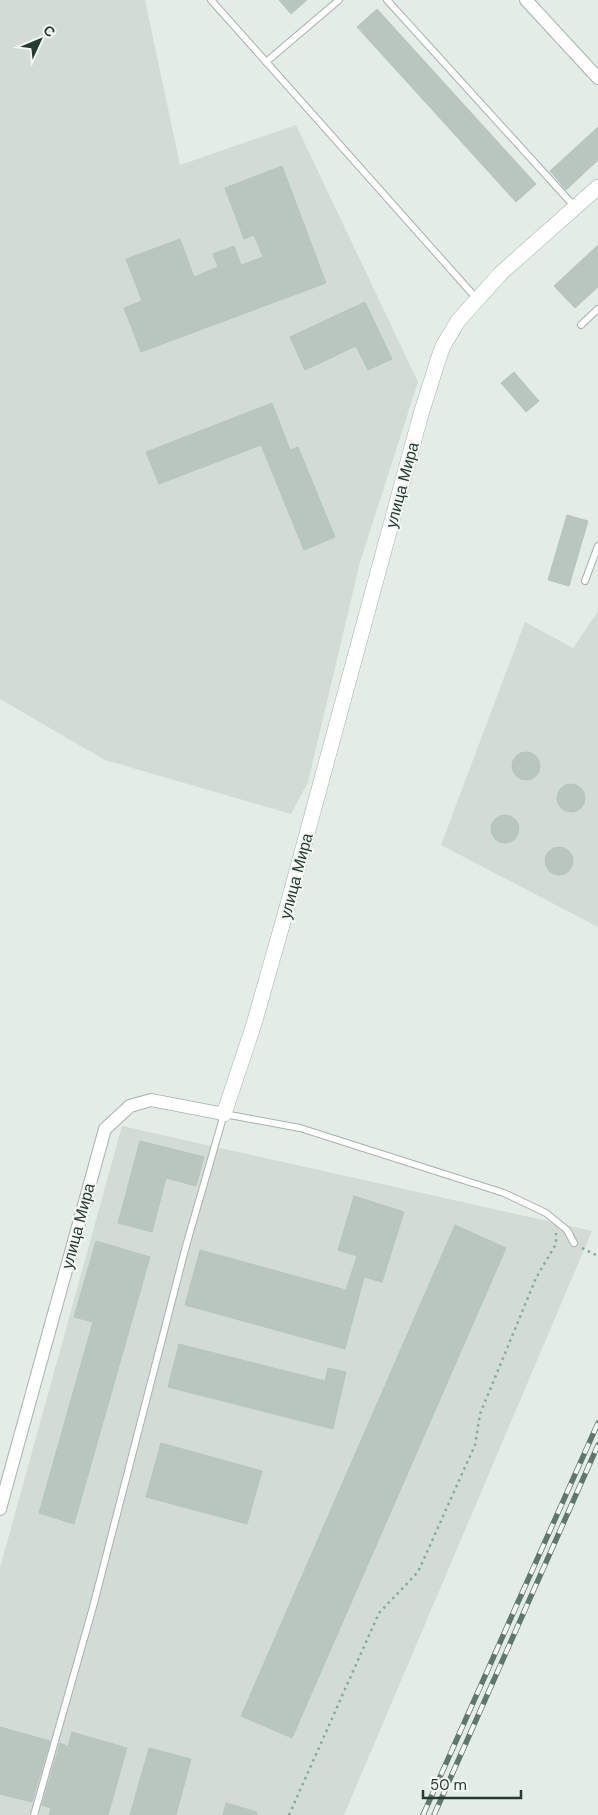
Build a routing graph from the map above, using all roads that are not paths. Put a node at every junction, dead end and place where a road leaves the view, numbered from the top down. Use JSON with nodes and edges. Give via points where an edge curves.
{"nodes":[{"id":1,"x":339,"y":0,"type":"edge"},
{"id":2,"x":387,"y":0,"type":"edge"},
{"id":3,"x":526,"y":0,"type":"edge"},
{"id":4,"x":213,"y":1,"type":"edge"},
{"id":5,"x":266,"y":62,"type":"junction"},
{"id":6,"x":598,"y":78,"type":"edge"},
{"id":7,"x":598,"y":187,"type":"edge"},
{"id":8,"x":576,"y":208,"type":"junction"},
{"id":9,"x":477,"y":299,"type":"junction"},
{"id":10,"x":598,"y":309,"type":"edge"},
{"id":11,"x":581,"y":325,"type":"dead end"},
{"id":12,"x":598,"y":546,"type":"edge"},
{"id":13,"x":585,"y":581,"type":"dead end"},
{"id":14,"x":224,"y":1114,"type":"junction"},
{"id":15,"x":574,"y":1243,"type":"road end"},
{"id":16,"x":0,"y":1508,"type":"edge"},
{"id":17,"x":34,"y":1815,"type":"edge"}],
"edges":[{"from":1,"to":5,"type":"lane"},
{"from":2,"to":8,"type":"lane"},
{"from":3,"to":6,"type":"street"},
{"from":4,"to":5,"type":"lane"},
{"from":5,"to":9,"type":"lane"},
{"from":7,"to":8,"type":"street","name":"улица Мира"},
{"from":8,"to":9,"type":"street","name":"улица Мира","via":[[501,273]]},
{"from":9,"to":14,"type":"street","name":"улица Мира","via":[[450,333],[421,414],[286,911]]},
{"from":10,"to":11,"type":"lane"},
{"from":12,"to":13,"type":"lane"},
{"from":14,"to":15,"type":"lane","via":[[300,1128],[495,1190],[546,1214],[567,1230]]},
{"from":14,"to":16,"type":"street","name":"улица Мира","via":[[151,1100],[130,1106],[105,1129]]},
{"from":14,"to":17,"type":"lane","via":[[186,1246],[93,1607]]}]}
